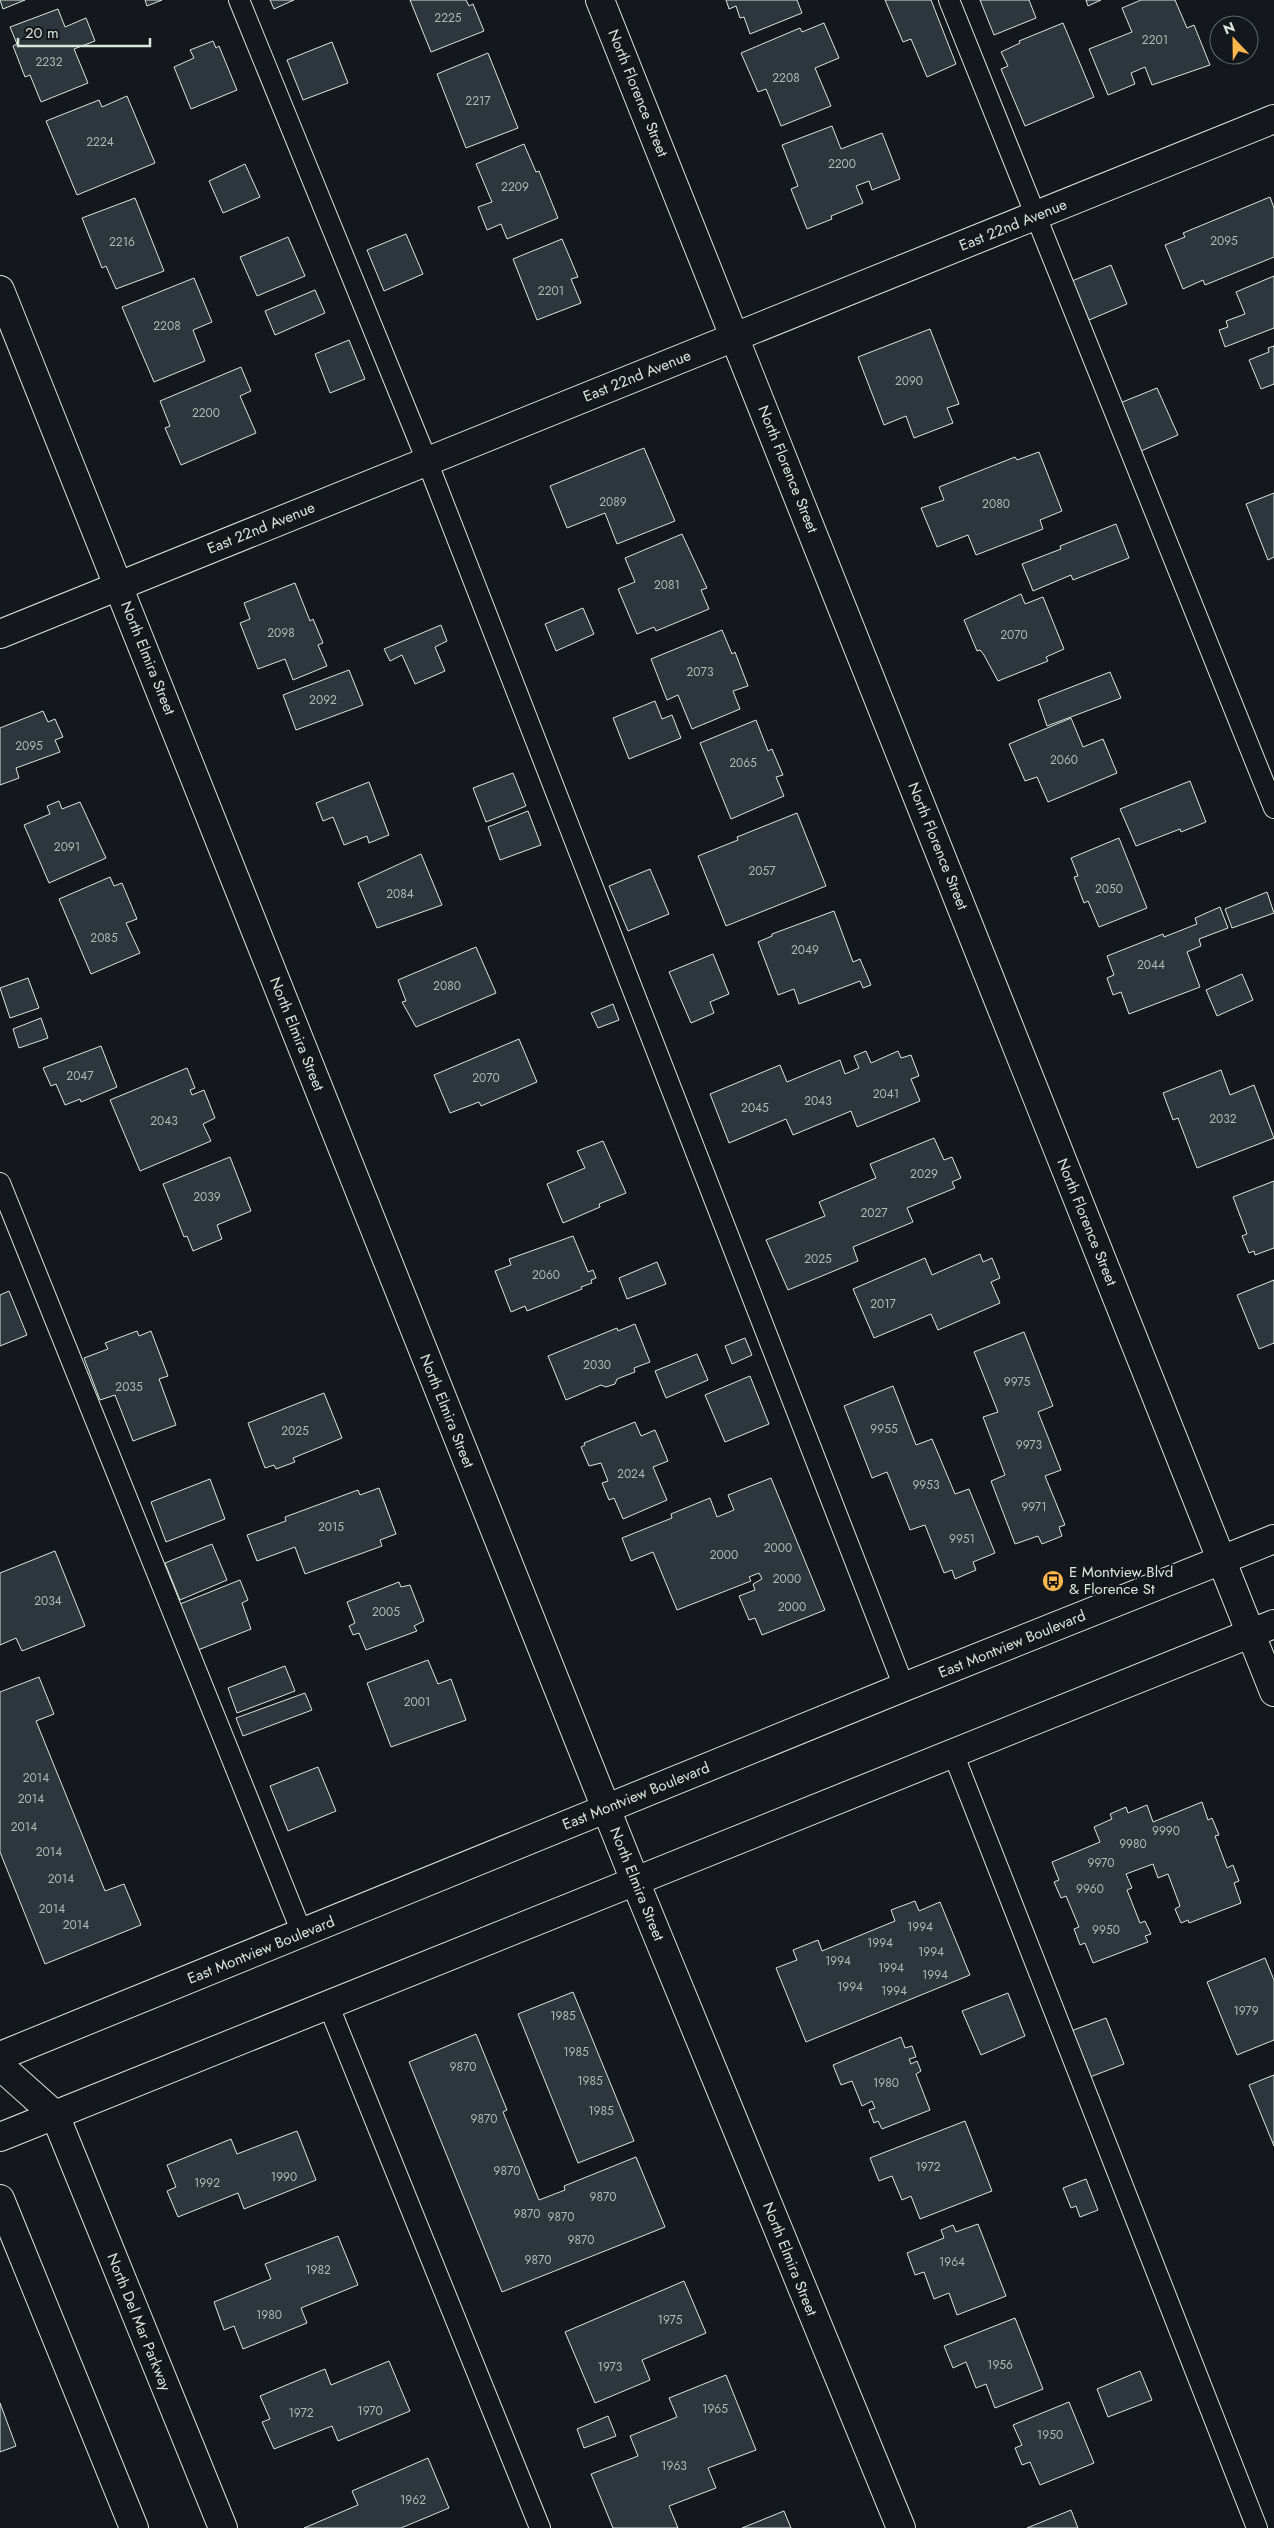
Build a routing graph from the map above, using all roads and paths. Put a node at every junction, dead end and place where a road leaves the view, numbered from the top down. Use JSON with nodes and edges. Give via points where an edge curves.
{"nodes":[{"id":1,"x":239,"y":0,"type":"edge"},
{"id":2,"x":600,"y":0,"type":"edge"},
{"id":3,"x":949,"y":0,"type":"edge"},
{"id":4,"x":1274,"y":119,"type":"edge"},
{"id":5,"x":1035,"y":216,"type":"junction"},
{"id":6,"x":0,"y":290,"type":"edge"},
{"id":7,"x":735,"y":336,"type":"junction"},
{"id":8,"x":427,"y":461,"type":"junction"},
{"id":9,"x":119,"y":585,"type":"junction"},
{"id":10,"x":0,"y":634,"type":"edge"},
{"id":11,"x":1274,"y":808,"type":"edge"},
{"id":12,"x":0,"y":1183,"type":"edge"},
{"id":13,"x":1274,"y":1539,"type":"edge"},
{"id":14,"x":1221,"y":1561,"type":"junction"},
{"id":15,"x":1262,"y":1629,"type":"edge"},
{"id":16,"x":904,"y":1686,"type":"junction"},
{"id":17,"x":1274,"y":1692,"type":"edge"},
{"id":18,"x":953,"y":1753,"type":"junction"},
{"id":19,"x":606,"y":1808,"type":"junction"},
{"id":20,"x":635,"y":1881,"type":"junction"},
{"id":21,"x":302,"y":1933,"type":"junction"},
{"id":22,"x":328,"y":2004,"type":"junction"},
{"id":23,"x":0,"y":2056,"type":"edge"},
{"id":24,"x":0,"y":2066,"type":"edge"},
{"id":25,"x":54,"y":2115,"type":"junction"},
{"id":26,"x":0,"y":2137,"type":"edge"},
{"id":27,"x":0,"y":2199,"type":"edge"},
{"id":28,"x":134,"y":2528,"type":"edge"},
{"id":29,"x":223,"y":2528,"type":"edge"},
{"id":30,"x":540,"y":2528,"type":"edge"},
{"id":31,"x":901,"y":2528,"type":"edge"},
{"id":32,"x":1257,"y":2528,"type":"edge"}],
"edges":[{"from":1,"to":8,"type":"lane"},
{"from":2,"to":7,"type":"street","name":"North Florence Street"},
{"from":3,"to":5,"type":"lane"},
{"from":4,"to":5,"type":"street","name":"East 22nd Avenue"},
{"from":5,"to":7,"type":"street","name":"East 22nd Avenue"},
{"from":5,"to":11,"type":"lane"},
{"from":6,"to":9,"type":"street","name":"North Elmira Street"},
{"from":7,"to":8,"type":"street","name":"East 22nd Avenue"},
{"from":7,"to":14,"type":"street","name":"North Florence Street"},
{"from":8,"to":9,"type":"street","name":"East 22nd Avenue"},
{"from":8,"to":16,"type":"lane"},
{"from":9,"to":10,"type":"street","name":"East 22nd Avenue"},
{"from":9,"to":19,"type":"street","name":"North Elmira Street"},
{"from":12,"to":21,"type":"lane"},
{"from":13,"to":14,"type":"street","name":"East Montview Boulevard"},
{"from":14,"to":15,"type":"street","name":"North Florence Street"},
{"from":14,"to":16,"type":"street","name":"East Montview Boulevard"},
{"from":15,"to":17,"type":"street","name":"North Florence Street"},
{"from":15,"to":18,"type":"street"},
{"from":16,"to":19,"type":"street","name":"East Montview Boulevard"},
{"from":18,"to":20,"type":"street"},
{"from":18,"to":32,"type":"lane"},
{"from":19,"to":20,"type":"street","name":"North Elmira Street"},
{"from":19,"to":21,"type":"street","name":"East Montview Boulevard"},
{"from":20,"to":22,"type":"street"},
{"from":20,"to":31,"type":"street","name":"North Elmira Street"},
{"from":21,"to":23,"type":"street","name":"East Montview Boulevard"},
{"from":22,"to":25,"type":"street"},
{"from":22,"to":30,"type":"lane"},
{"from":24,"to":25,"type":"street"},
{"from":25,"to":26,"type":"street"},
{"from":25,"to":29,"type":"street","name":"North Del Mar Parkway"},
{"from":27,"to":28,"type":"street"}]}
